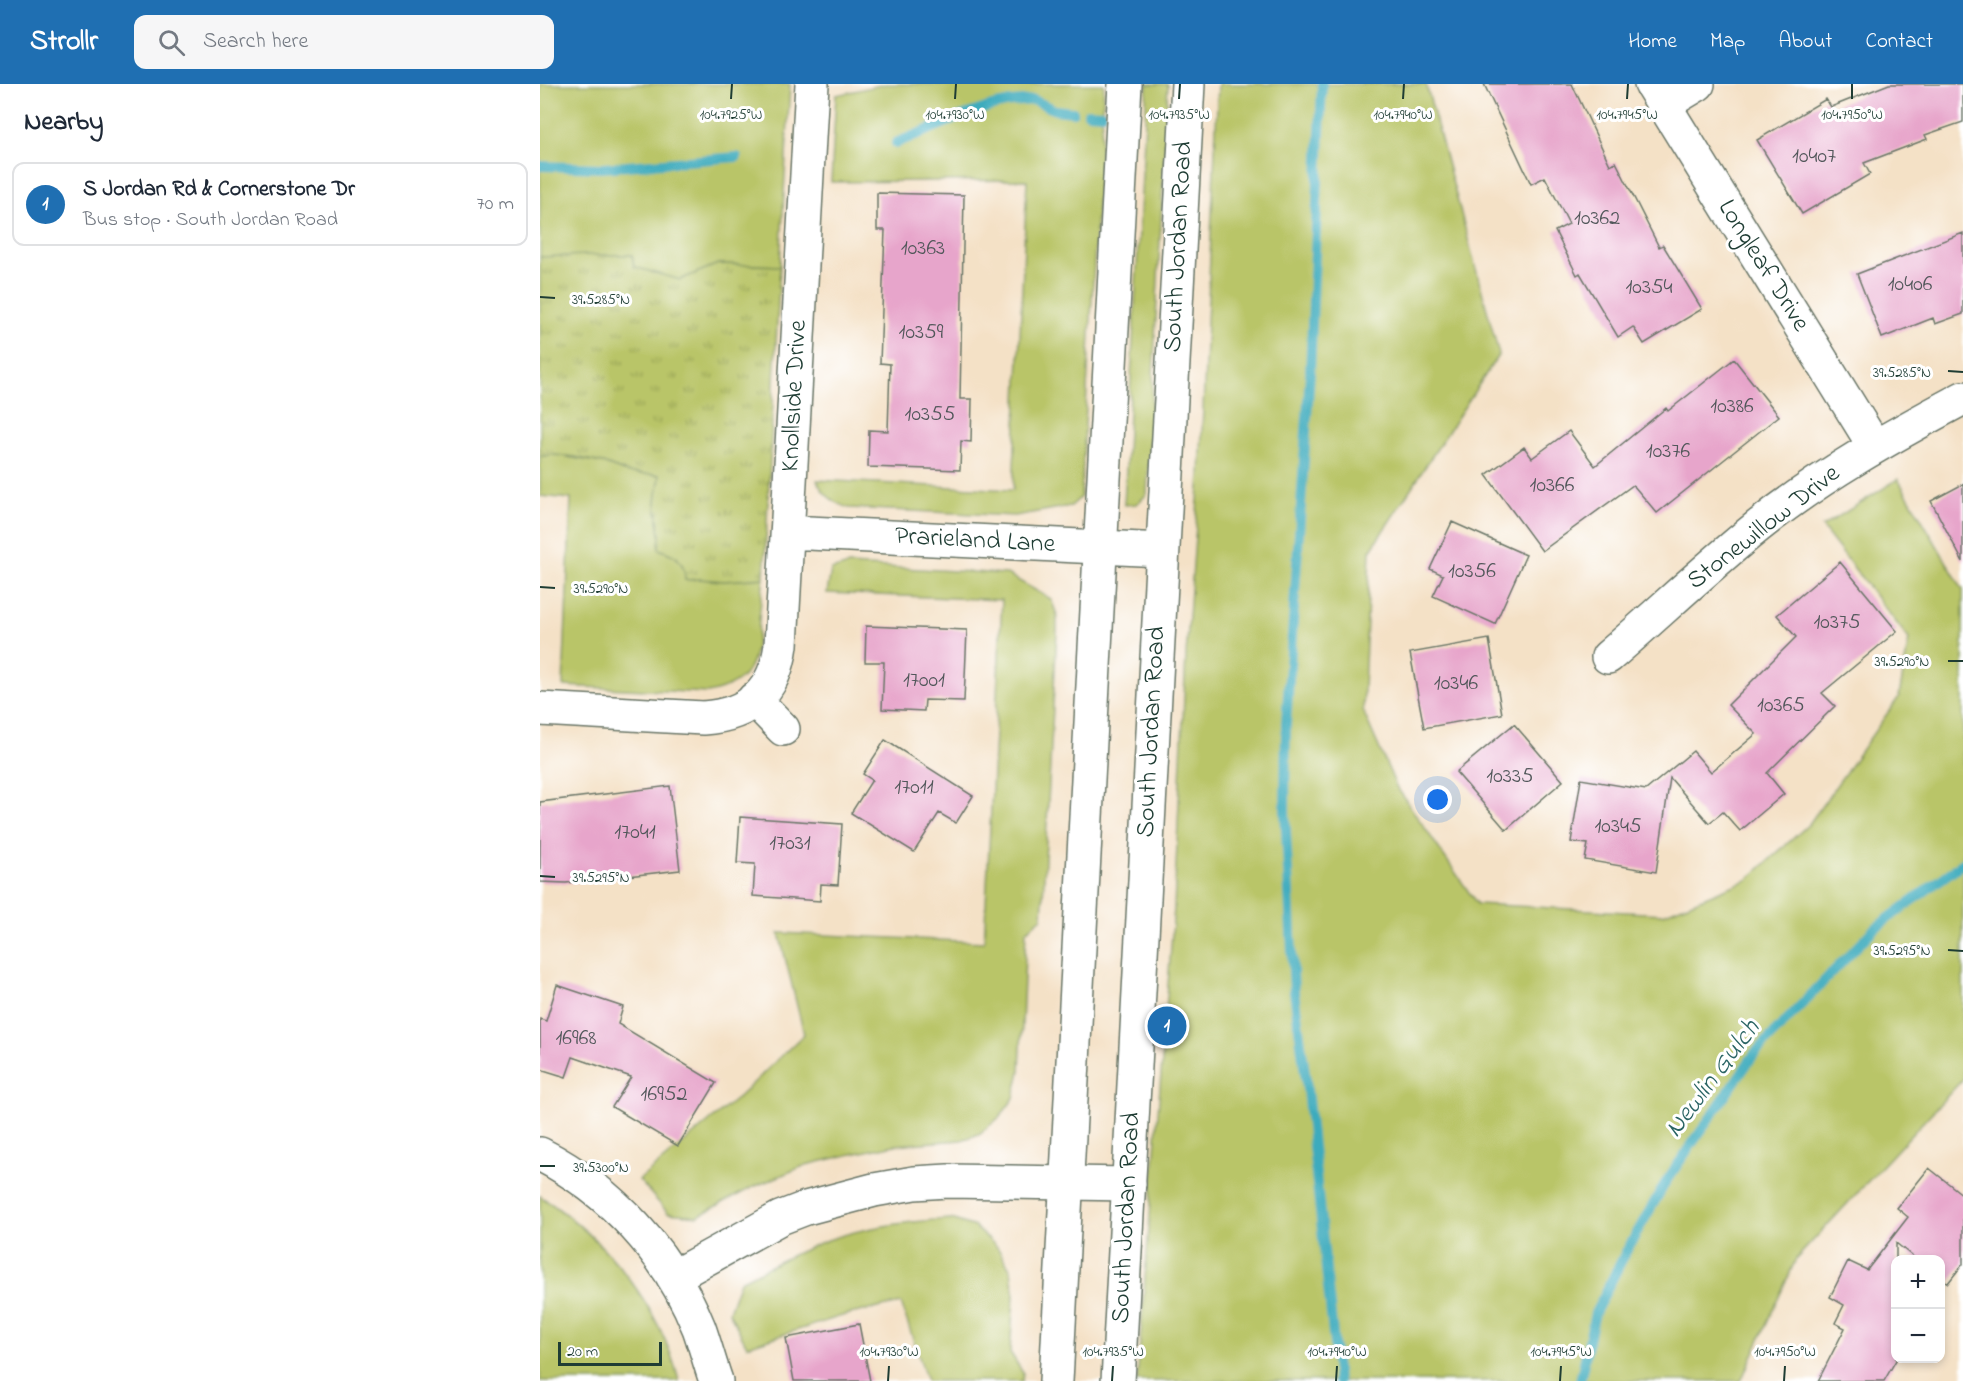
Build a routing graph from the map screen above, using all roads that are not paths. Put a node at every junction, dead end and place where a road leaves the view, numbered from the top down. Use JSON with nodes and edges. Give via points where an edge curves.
{"nodes":[{"id":1,"x":812,"y":84,"type":"edge"},
{"id":2,"x":1125,"y":84,"type":"edge"},
{"id":3,"x":1188,"y":84,"type":"edge"},
{"id":4,"x":1698,"y":84,"type":"edge"},
{"id":5,"x":1657,"y":95,"type":"edge"},
{"id":6,"x":1963,"y":398,"type":"edge"},
{"id":7,"x":1875,"y":447,"type":"junction"},
{"id":8,"x":788,"y":532,"type":"junction"},
{"id":9,"x":1100,"y":547,"type":"junction"},
{"id":10,"x":1162,"y":550,"type":"junction"},
{"id":11,"x":1608,"y":657,"type":"dead end"},
{"id":12,"x":754,"y":699,"type":"junction"},
{"id":13,"x":540,"y":709,"type":"edge"},
{"id":14,"x":783,"y":729,"type":"dead end"},
{"id":15,"x":540,"y":1154,"type":"edge"},
{"id":16,"x":1066,"y":1183,"type":"junction"},
{"id":17,"x":1129,"y":1184,"type":"junction"},
{"id":18,"x":673,"y":1277,"type":"junction"},
{"id":19,"x":716,"y":1381,"type":"edge"},
{"id":20,"x":1056,"y":1381,"type":"edge"},
{"id":21,"x":1118,"y":1381,"type":"edge"}],
"edges":[{"from":1,"to":8,"type":"street","name":"Knollside Drive"},
{"from":2,"to":9,"type":"street"},
{"from":3,"to":10,"type":"street","name":"South Jordan Road"},
{"from":4,"to":5,"type":"street"},
{"from":5,"to":7,"type":"street","name":"Longleaf Drive"},
{"from":6,"to":7,"type":"street","name":"Stonewillow Drive"},
{"from":7,"to":11,"type":"street","name":"Stonewillow Drive","via":[[1757,527]]},
{"from":8,"to":9,"type":"street","name":"Prarieland Lane"},
{"from":8,"to":12,"type":"street","name":"Knollside Drive","via":[[779,661],[766,690]]},
{"from":9,"to":10,"type":"street","name":"Prarieland Lane"},
{"from":9,"to":16,"type":"street"},
{"from":10,"to":17,"type":"street","name":"South Jordan Road"},
{"from":12,"to":13,"type":"street","name":"Knollside Drive","via":[[722,717],[703,718]]},
{"from":12,"to":14,"type":"street"},
{"from":15,"to":18,"type":"street","via":[[598,1190],[637,1229]]},
{"from":16,"to":17,"type":"street"},
{"from":16,"to":18,"type":"street","via":[[948,1181],[874,1190],[780,1218]]},
{"from":16,"to":20,"type":"street"},
{"from":17,"to":21,"type":"street","name":"South Jordan Road"},
{"from":18,"to":19,"type":"street","via":[[699,1330]]}]}
